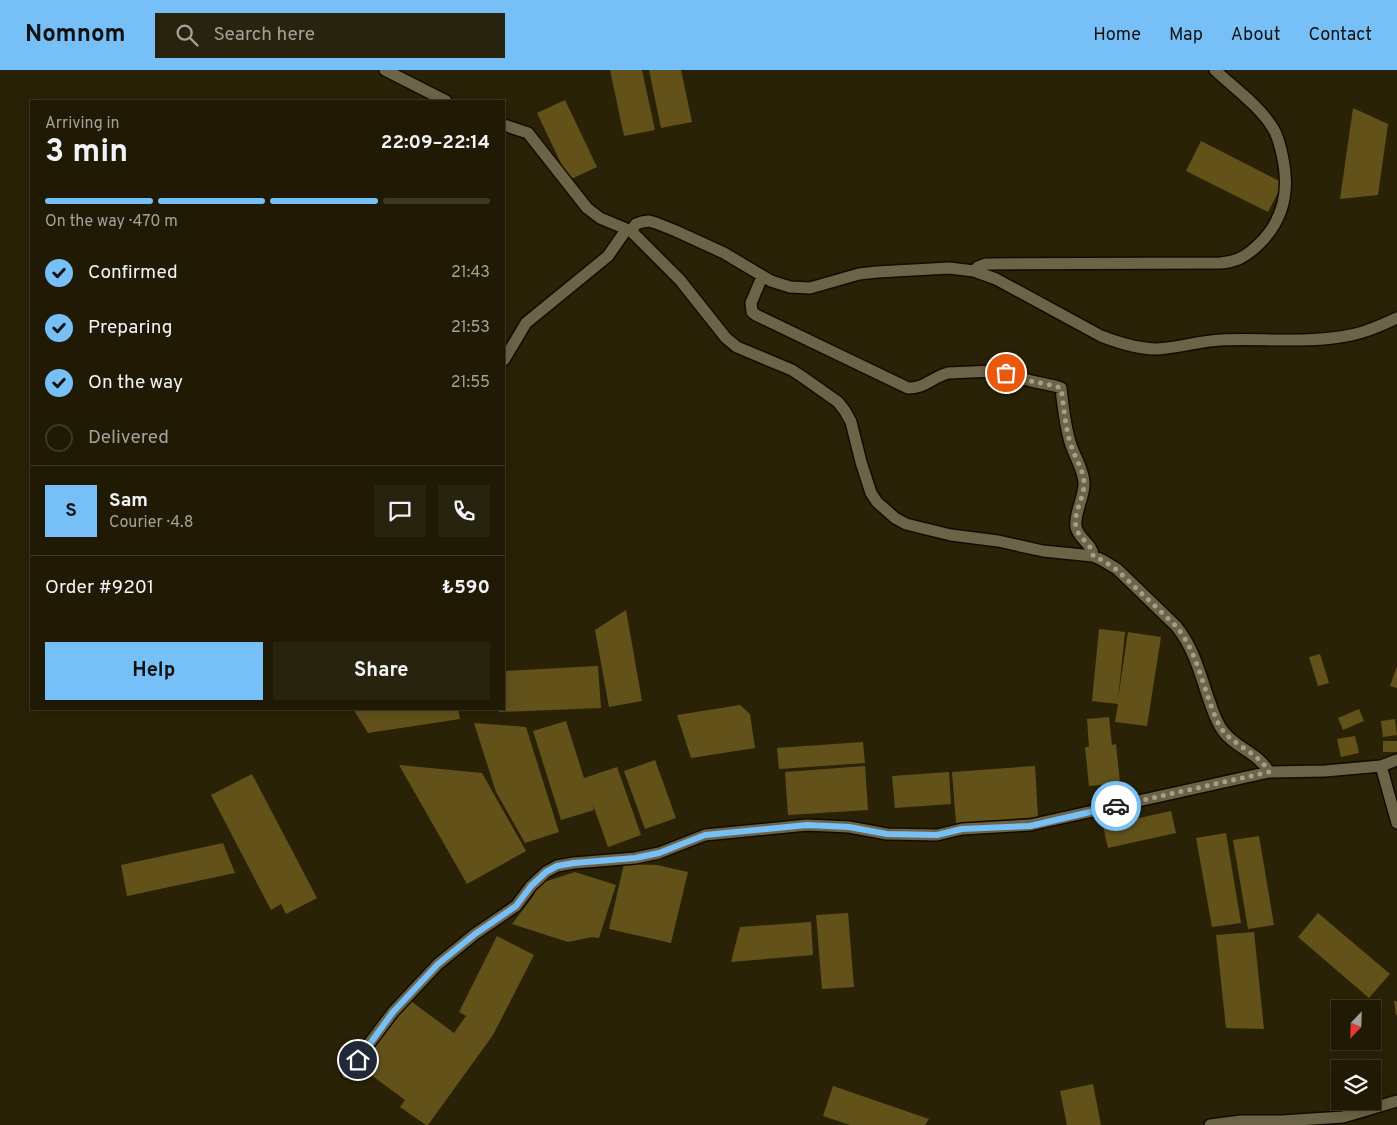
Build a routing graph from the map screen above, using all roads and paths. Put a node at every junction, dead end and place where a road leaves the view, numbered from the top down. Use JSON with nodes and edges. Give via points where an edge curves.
{"nodes":[{"id":1,"x":385,"y":70,"type":"edge"},
{"id":2,"x":1215,"y":70,"type":"edge"},
{"id":3,"x":444,"y":100,"type":"edge"},
{"id":4,"x":505,"y":125,"type":"edge"},
{"id":5,"x":628,"y":230,"type":"junction"},
{"id":6,"x":974,"y":271,"type":"junction"},
{"id":7,"x":762,"y":277,"type":"junction"},
{"id":8,"x":1397,"y":318,"type":"edge"},
{"id":9,"x":505,"y":358,"type":"edge"},
{"id":10,"x":1093,"y":556,"type":"junction"},
{"id":11,"x":1397,"y":760,"type":"edge"},
{"id":12,"x":1381,"y":766,"type":"junction"},
{"id":13,"x":1269,"y":772,"type":"junction"},
{"id":14,"x":1397,"y":823,"type":"edge"},
{"id":15,"x":347,"y":1073,"type":"dead end"},
{"id":16,"x":1397,"y":1101,"type":"edge"},
{"id":17,"x":1210,"y":1125,"type":"edge"}],
"edges":[{"from":1,"to":3,"type":"street"},
{"from":2,"to":6,"type":"street","via":[[1268,120],[1275,132],[1284,166],[1285,194],[1279,216],[1267,237],[1246,256],[1220,263],[986,264]]},
{"from":4,"to":5,"type":"street","via":[[528,133],[587,208],[600,218]]},
{"from":5,"to":7,"type":"street","via":[[649,220],[724,253]]},
{"from":5,"to":9,"type":"street","via":[[608,256],[526,323]]},
{"from":5,"to":10,"type":"street","via":[[680,280],[726,338],[737,347],[792,370],[838,402],[851,422],[871,493],[895,518],[906,524],[951,535]]},
{"from":6,"to":7,"type":"street","via":[[949,268],[877,272],[810,288],[790,287]]},
{"from":6,"to":8,"type":"street","via":[[996,279],[1101,336],[1142,348],[1157,349],[1220,340],[1334,338],[1365,332]]},
{"from":7,"to":10,"type":"street","via":[[751,303],[752,312],[908,388],[922,386],[942,374],[995,371],[1061,388],[1071,448],[1084,481],[1076,524],[1080,537],[1091,548]]},
{"from":10,"to":13,"type":"street","via":[[1117,570],[1183,634],[1219,725],[1232,741],[1262,762]]},
{"from":11,"to":12,"type":"street"},
{"from":12,"to":13,"type":"street"},
{"from":12,"to":14,"type":"street"},
{"from":13,"to":15,"type":"street","via":[[1030,826],[962,829],[937,835],[887,834],[849,827],[807,825],[705,835],[659,853],[557,866],[531,886],[516,906],[438,964],[393,1012]]},
{"from":16,"to":17,"type":"street","via":[[1343,1116]]}]}
